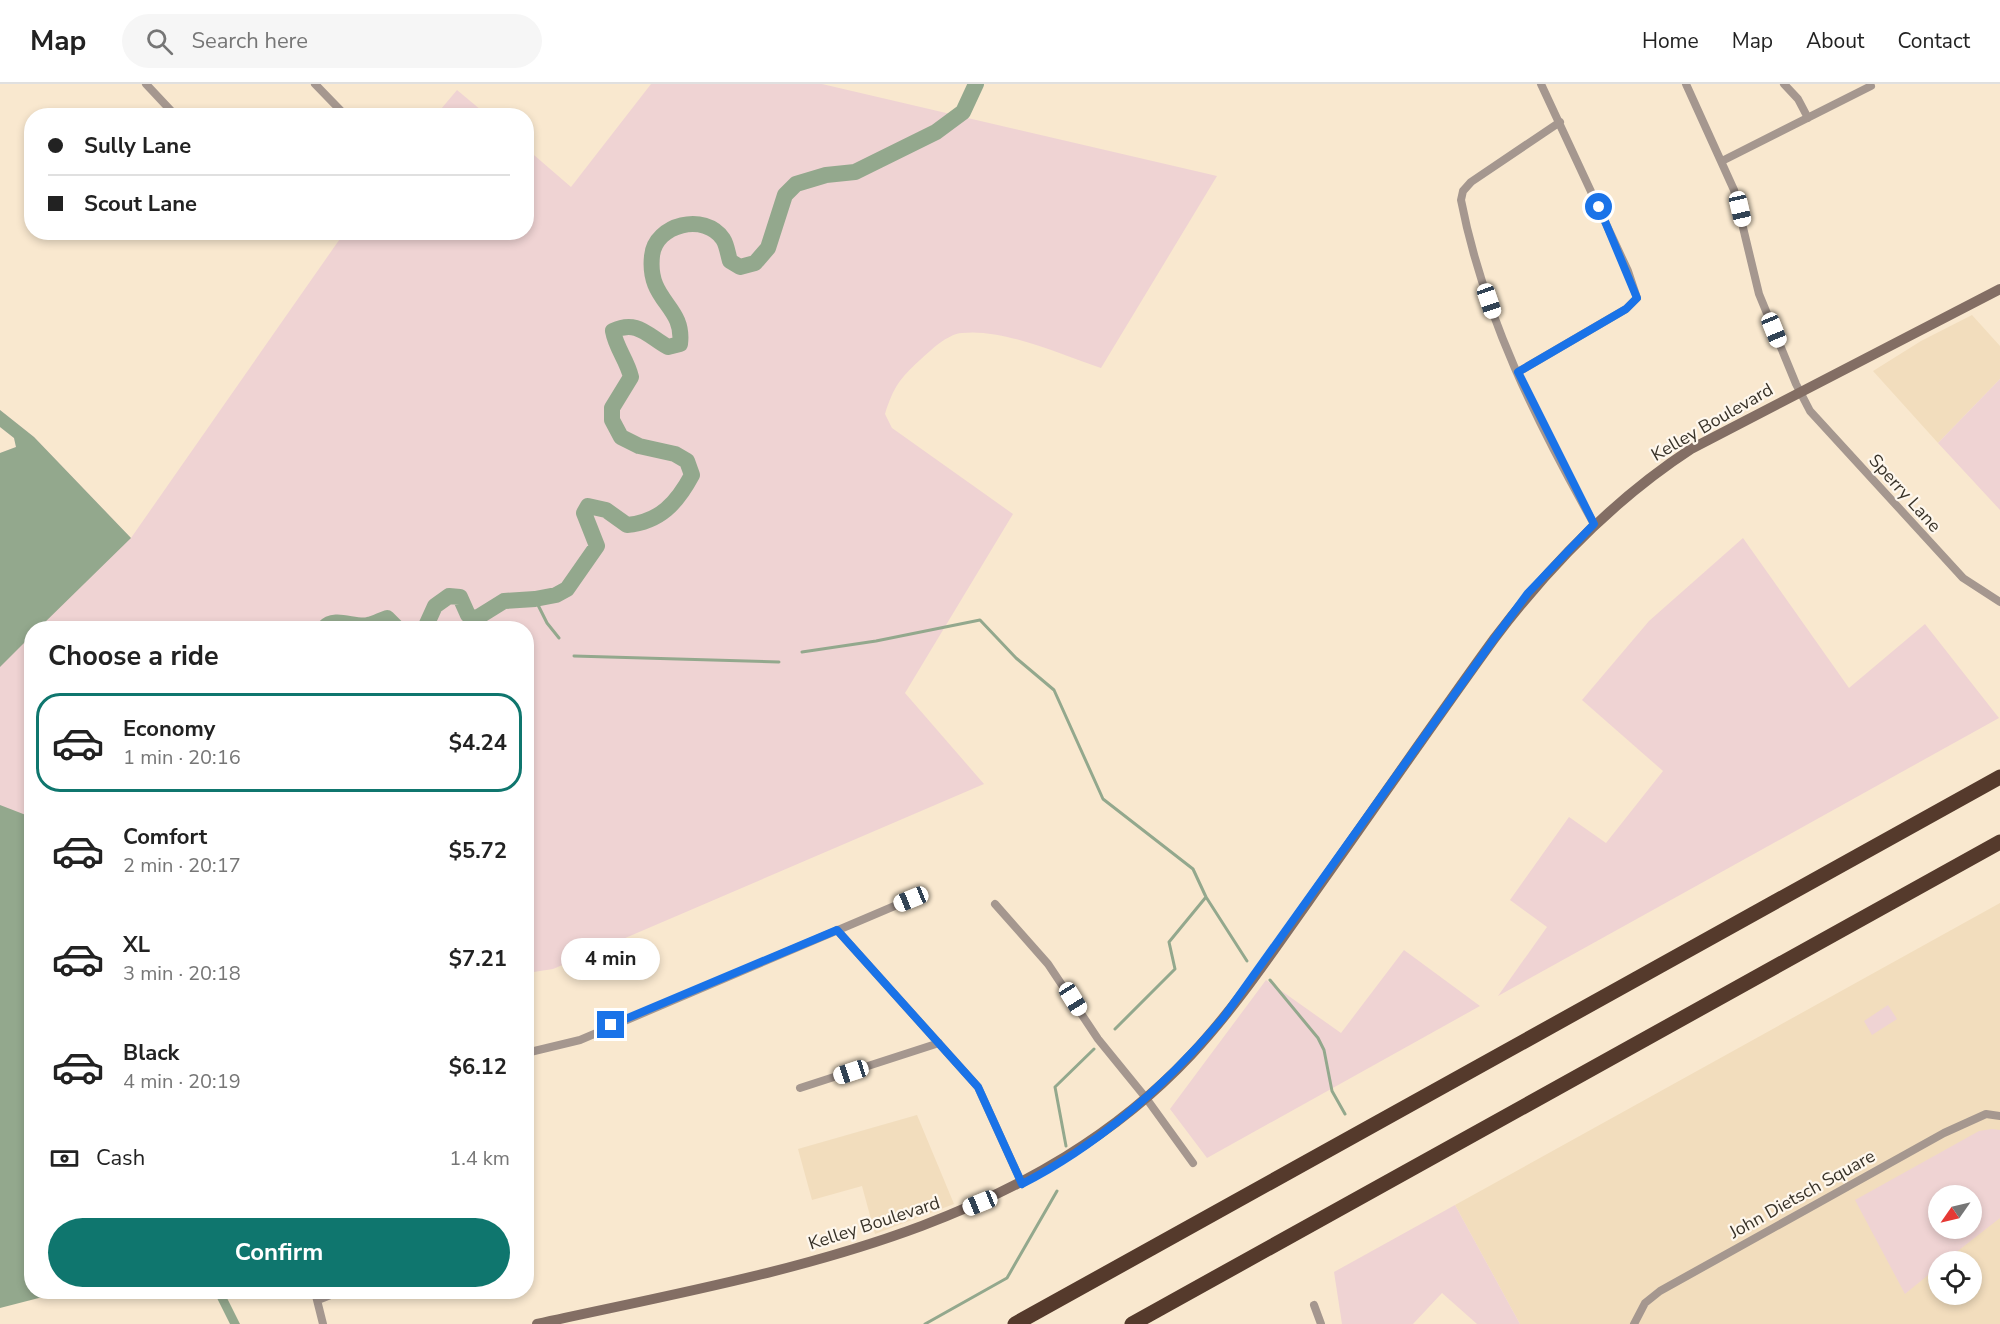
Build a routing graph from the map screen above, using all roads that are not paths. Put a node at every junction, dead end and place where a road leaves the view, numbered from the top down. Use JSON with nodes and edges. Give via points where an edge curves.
{"nodes":[{"id":1,"x":146,"y":84,"type":"edge"},
{"id":2,"x":315,"y":84,"type":"edge"},
{"id":3,"x":1541,"y":84,"type":"edge"},
{"id":4,"x":1686,"y":84,"type":"edge"},
{"id":5,"x":1784,"y":84,"type":"edge"},
{"id":6,"x":1871,"y":86,"type":"dead end"},
{"id":7,"x":168,"y":108,"type":"edge"},
{"id":8,"x":338,"y":108,"type":"edge"},
{"id":9,"x":1808,"y":118,"type":"junction"},
{"id":10,"x":1560,"y":123,"type":"junction"},
{"id":11,"x":1722,"y":161,"type":"junction"},
{"id":12,"x":2000,"y":289,"type":"edge"},
{"id":13,"x":1518,"y":372,"type":"junction"},
{"id":14,"x":1800,"y":392,"type":"junction"},
{"id":15,"x":1594,"y":524,"type":"junction"},
{"id":16,"x":2000,"y":602,"type":"edge"},
{"id":17,"x":2000,"y":775,"type":"edge"},
{"id":18,"x":2000,"y":842,"type":"edge"},
{"id":19,"x":911,"y":899,"type":"dead end"},
{"id":20,"x":995,"y":904,"type":"dead end"},
{"id":21,"x":837,"y":930,"type":"junction"},
{"id":22,"x":939,"y":1043,"type":"junction"},
{"id":23,"x":534,"y":1051,"type":"edge"},
{"id":24,"x":800,"y":1088,"type":"dead end"},
{"id":25,"x":1146,"y":1098,"type":"junction"},
{"id":26,"x":2000,"y":1116,"type":"edge"},
{"id":27,"x":1193,"y":1163,"type":"dead end"},
{"id":28,"x":1022,"y":1184,"type":"junction"},
{"id":29,"x":318,"y":1300,"type":"edge"},
{"id":30,"x":1314,"y":1305,"type":"dead end"},
{"id":31,"x":323,"y":1324,"type":"edge"},
{"id":32,"x":537,"y":1324,"type":"edge"},
{"id":33,"x":1015,"y":1324,"type":"edge"},
{"id":34,"x":1132,"y":1324,"type":"edge"},
{"id":35,"x":1321,"y":1324,"type":"edge"},
{"id":36,"x":1634,"y":1324,"type":"edge"}],
"edges":[{"from":1,"to":7,"type":"street"},
{"from":2,"to":8,"type":"street"},
{"from":3,"to":10,"type":"street"},
{"from":4,"to":11,"type":"street","name":"Sperry Lane"},
{"from":5,"to":9,"type":"street"},
{"from":6,"to":9,"type":"street"},
{"from":9,"to":11,"type":"street"},
{"from":10,"to":13,"type":"street","via":[[1463,191],[1461,203],[1489,301]]},
{"from":10,"to":13,"type":"street","via":[[1637,296],[1626,309]]},
{"from":11,"to":14,"type":"street","name":"Sperry Lane","via":[[1740,209],[1759,294]]},
{"from":12,"to":14,"type":"main road","name":"Kelley Boulevard"},
{"from":13,"to":15,"type":"street"},
{"from":14,"to":15,"type":"main road","name":"Kelley Boulevard","via":[[1691,449],[1656,472]]},
{"from":14,"to":16,"type":"street","name":"Sperry Lane","via":[[1819,421],[1963,578]]},
{"from":15,"to":25,"type":"main road","name":"Kelley Boulevard","via":[[1528,593],[1235,1003],[1191,1055]]},
{"from":17,"to":33,"type":"highway"},
{"from":18,"to":34,"type":"highway"},
{"from":19,"to":21,"type":"street"},
{"from":20,"to":25,"type":"street","via":[[1048,964],[1098,1039]]},
{"from":21,"to":22,"type":"street"},
{"from":21,"to":23,"type":"street","via":[[580,1040]]},
{"from":22,"to":24,"type":"street"},
{"from":22,"to":28,"type":"street","via":[[986,1100]]},
{"from":25,"to":27,"type":"street"},
{"from":25,"to":28,"type":"main road","name":"Kelley Boulevard","via":[[1093,1140]]},
{"from":26,"to":36,"type":"street","name":"John Dietsch Square","via":[[1986,1114],[1944,1133],[1696,1270],[1645,1303]]},
{"from":28,"to":32,"type":"main road","name":"Kelley Boulevard","via":[[926,1225],[843,1253]]},
{"from":29,"to":31,"type":"street"},
{"from":30,"to":35,"type":"street"}]}
